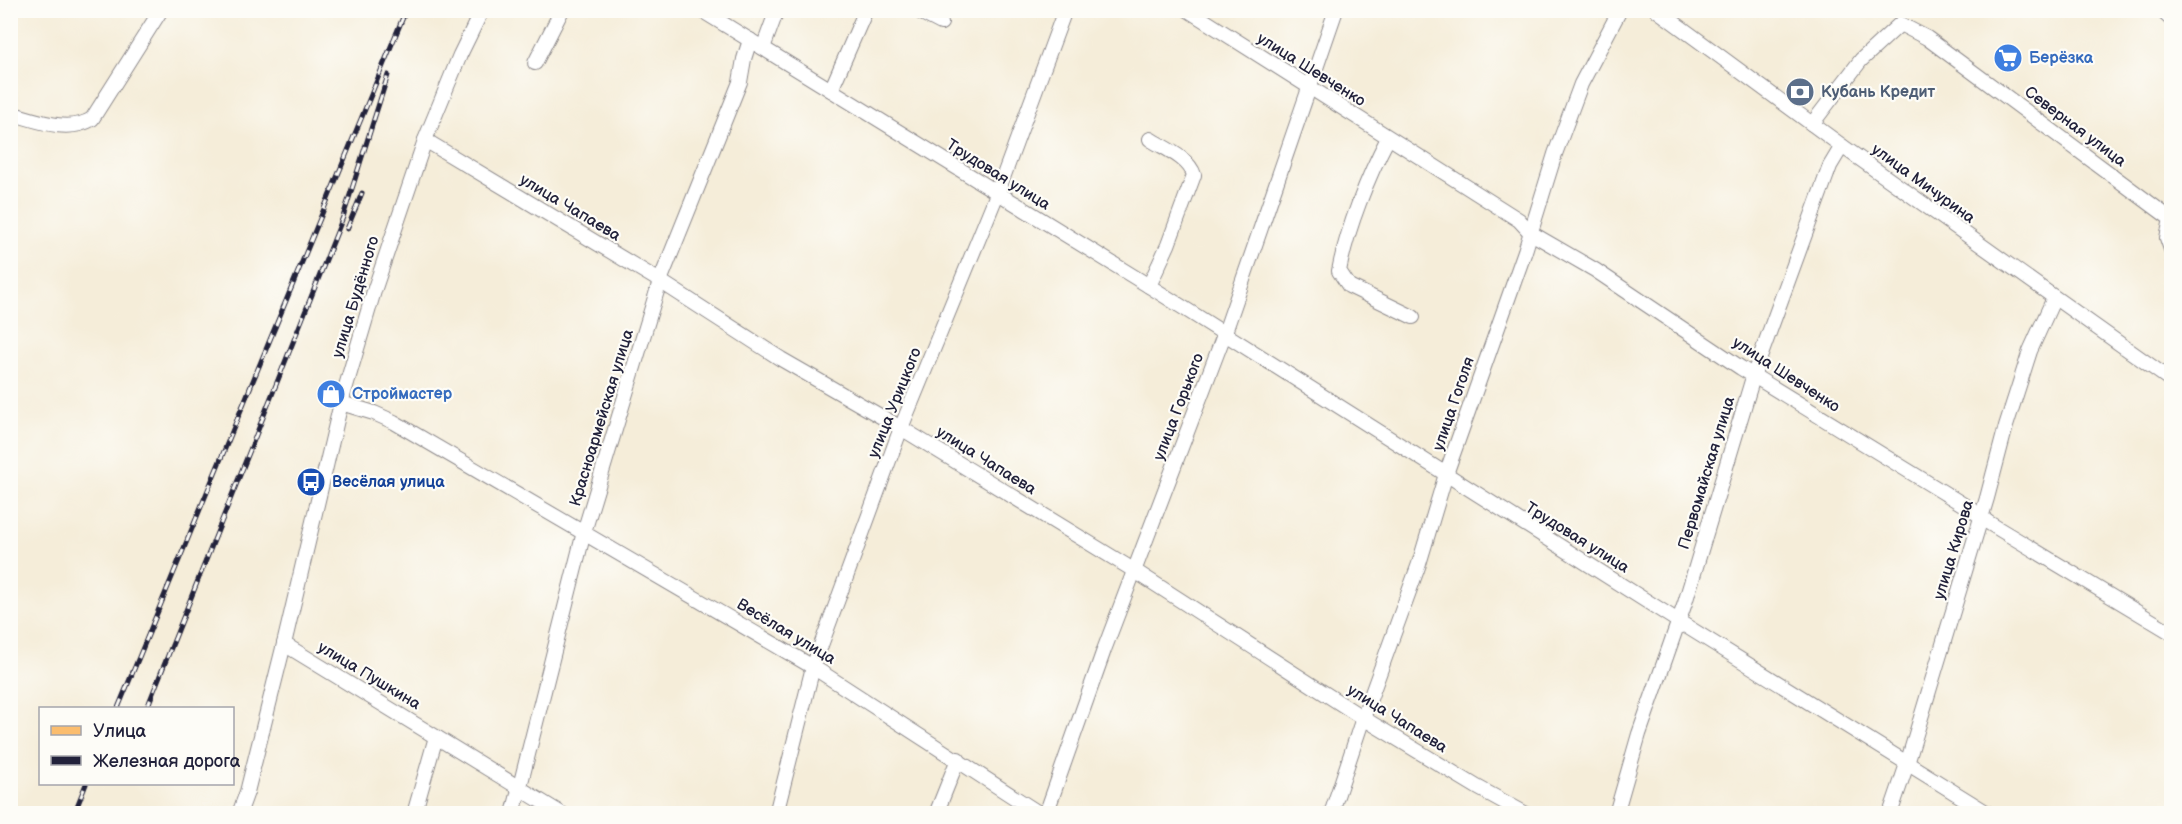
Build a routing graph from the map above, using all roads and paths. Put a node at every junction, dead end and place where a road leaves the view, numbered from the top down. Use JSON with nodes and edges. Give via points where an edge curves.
{"nodes":[{"id":1,"x":161,"y":10,"type":"edge"},
{"id":2,"x":482,"y":10,"type":"edge"},
{"id":3,"x":561,"y":10,"type":"edge"},
{"id":4,"x":701,"y":10,"type":"edge"},
{"id":5,"x":777,"y":10,"type":"edge"},
{"id":6,"x":866,"y":10,"type":"edge"},
{"id":7,"x":916,"y":10,"type":"edge"},
{"id":8,"x":1065,"y":10,"type":"edge"},
{"id":9,"x":1188,"y":10,"type":"edge"},
{"id":10,"x":1336,"y":10,"type":"edge"},
{"id":11,"x":1620,"y":10,"type":"edge"},
{"id":12,"x":1657,"y":10,"type":"edge"},
{"id":13,"x":2161,"y":10,"type":"edge"},
{"id":14,"x":2172,"y":20,"type":"edge"},
{"id":15,"x":941,"y":23,"type":"dead end"},
{"id":16,"x":750,"y":40,"type":"junction"},
{"id":17,"x":763,"y":48,"type":"junction"},
{"id":18,"x":535,"y":63,"type":"dead end"},
{"id":19,"x":1309,"y":86,"type":"junction"},
{"id":20,"x":831,"y":90,"type":"junction"},
{"id":21,"x":10,"y":113,"type":"edge"},
{"id":22,"x":1812,"y":124,"type":"junction"},
{"id":23,"x":1388,"y":138,"type":"junction"},
{"id":24,"x":1150,"y":139,"type":"dead end"},
{"id":25,"x":425,"y":140,"type":"junction"},
{"id":26,"x":1842,"y":146,"type":"junction"},
{"id":27,"x":997,"y":194,"type":"junction"},
{"id":28,"x":1531,"y":233,"type":"junction"},
{"id":29,"x":2172,"y":252,"type":"edge"},
{"id":30,"x":660,"y":281,"type":"junction"},
{"id":31,"x":1149,"y":286,"type":"junction"},
{"id":32,"x":2054,"y":298,"type":"junction"},
{"id":33,"x":1413,"y":317,"type":"dead end"},
{"id":34,"x":1224,"y":335,"type":"junction"},
{"id":35,"x":1754,"y":374,"type":"junction"},
{"id":36,"x":2172,"y":381,"type":"edge"},
{"id":37,"x":341,"y":403,"type":"junction"},
{"id":38,"x":901,"y":428,"type":"junction"},
{"id":39,"x":1446,"y":474,"type":"junction"},
{"id":40,"x":1981,"y":517,"type":"junction"},
{"id":41,"x":584,"y":532,"type":"junction"},
{"id":42,"x":1135,"y":571,"type":"junction"},
{"id":43,"x":1678,"y":621,"type":"junction"},
{"id":44,"x":2172,"y":633,"type":"edge"},
{"id":45,"x":284,"y":644,"type":"junction"},
{"id":46,"x":813,"y":667,"type":"junction"},
{"id":47,"x":1363,"y":718,"type":"junction"},
{"id":48,"x":436,"y":737,"type":"junction"},
{"id":49,"x":958,"y":759,"type":"junction"},
{"id":50,"x":1907,"y":764,"type":"junction"},
{"id":51,"x":519,"y":788,"type":"junction"},
{"id":52,"x":239,"y":813,"type":"edge"},
{"id":53,"x":414,"y":813,"type":"edge"},
{"id":54,"x":513,"y":813,"type":"edge"},
{"id":55,"x":562,"y":813,"type":"edge"},
{"id":56,"x":776,"y":813,"type":"edge"},
{"id":57,"x":936,"y":813,"type":"edge"},
{"id":58,"x":1040,"y":813,"type":"edge"},
{"id":59,"x":1046,"y":813,"type":"edge"},
{"id":60,"x":1331,"y":813,"type":"edge"},
{"id":61,"x":1526,"y":813,"type":"edge"},
{"id":62,"x":1616,"y":813,"type":"edge"},
{"id":63,"x":1890,"y":813,"type":"edge"},
{"id":64,"x":1989,"y":813,"type":"edge"}],
"edges":[{"from":1,"to":21,"type":"street","via":[[92,119],[82,125],[61,126]]},
{"from":2,"to":25,"type":"street","name":"улица Будённого"},
{"from":3,"to":18,"type":"street"},
{"from":4,"to":16,"type":"street","name":"Трудовая улица"},
{"from":5,"to":17,"type":"street"},
{"from":6,"to":20,"type":"street"},
{"from":7,"to":15,"type":"street"},
{"from":8,"to":27,"type":"street","name":"улица Урицкого"},
{"from":9,"to":19,"type":"street","name":"улица Шевченко"},
{"from":10,"to":19,"type":"street","name":"улица Горького"},
{"from":11,"to":28,"type":"street","name":"улица Гоголя","via":[[1581,84]]},
{"from":12,"to":22,"type":"street","name":"улица Мичурина"},
{"from":13,"to":14,"type":"street"},
{"from":16,"to":17,"type":"street","name":"Трудовая улица"},
{"from":16,"to":30,"type":"street","name":"Красноармейская улица","via":[[740,82]]},
{"from":17,"to":20,"type":"street","name":"Трудовая улица"},
{"from":19,"to":23,"type":"street","name":"улица Шевченко"},
{"from":19,"to":34,"type":"street","name":"улица Горького"},
{"from":20,"to":27,"type":"street","name":"Трудовая улица"},
{"from":22,"to":26,"type":"street","name":"улица Мичурина"},
{"from":22,"to":29,"type":"street","name":"Северная улица","via":[[1862,60],[1900,24],[1936,44],[2171,219],[2167,238]]},
{"from":23,"to":28,"type":"street","name":"улица Шевченко","via":[[1519,220]]},
{"from":23,"to":33,"type":"street","via":[[1375,163],[1339,271],[1349,286]]},
{"from":24,"to":31,"type":"street","via":[[1185,162],[1194,175]]},
{"from":25,"to":30,"type":"street","name":"улица Чапаева"},
{"from":25,"to":37,"type":"street","name":"улица Будённого"},
{"from":26,"to":32,"type":"street","name":"улица Мичурина"},
{"from":26,"to":35,"type":"street","name":"Первомайская улица","via":[[1830,166]]},
{"from":27,"to":31,"type":"street","name":"Трудовая улица"},
{"from":27,"to":38,"type":"street","name":"улица Урицкого"},
{"from":28,"to":35,"type":"street","name":"улица Шевченко"},
{"from":28,"to":39,"type":"street","name":"улица Гоголя"},
{"from":30,"to":38,"type":"street","name":"улица Чапаева","via":[[782,359]]},
{"from":30,"to":41,"type":"street","name":"Красноармейская улица"},
{"from":31,"to":34,"type":"street","name":"Трудовая улица"},
{"from":32,"to":36,"type":"street","name":"улица Мичурина"},
{"from":32,"to":40,"type":"street","name":"улица Кирова","via":[[2030,351]]},
{"from":34,"to":39,"type":"street","name":"Трудовая улица"},
{"from":34,"to":42,"type":"street","name":"улица Горького"},
{"from":35,"to":40,"type":"street","name":"улица Шевченко"},
{"from":35,"to":43,"type":"street","name":"Первомайская улица"},
{"from":37,"to":41,"type":"street","name":"Весёлая улица","via":[[394,422]]},
{"from":37,"to":45,"type":"street","name":"улица Будённого"},
{"from":38,"to":42,"type":"street","name":"улица Чапаева"},
{"from":38,"to":46,"type":"street","name":"улица Урицкого"},
{"from":39,"to":43,"type":"street","name":"Трудовая улица"},
{"from":39,"to":47,"type":"street","name":"улица Гоголя","via":[[1419,564]]},
{"from":40,"to":44,"type":"street","name":"улица Шевченко"},
{"from":40,"to":50,"type":"street","name":"улица Кирова"},
{"from":41,"to":46,"type":"street","name":"Весёлая улица"},
{"from":41,"to":51,"type":"street","name":"Красноармейская улица"},
{"from":42,"to":47,"type":"street","name":"улица Чапаева"},
{"from":42,"to":59,"type":"street","name":"улица Горького"},
{"from":43,"to":50,"type":"street","name":"Трудовая улица"},
{"from":43,"to":62,"type":"street","name":"Первомайская улица"},
{"from":45,"to":48,"type":"street","name":"улица Пушкина"},
{"from":45,"to":52,"type":"street","name":"улица Будённого"},
{"from":46,"to":49,"type":"street","name":"Весёлая улица"},
{"from":46,"to":56,"type":"street","name":"улица Урицкого"},
{"from":47,"to":60,"type":"street","name":"улица Гоголя"},
{"from":47,"to":61,"type":"street","name":"улица Чапаева","via":[[1477,788]]},
{"from":48,"to":51,"type":"street","name":"улица Пушкина"},
{"from":48,"to":53,"type":"street"},
{"from":49,"to":57,"type":"street"},
{"from":49,"to":58,"type":"street","name":"Весёлая улица"},
{"from":50,"to":63,"type":"street","name":"улица Кирова"},
{"from":50,"to":64,"type":"street","name":"Трудовая улица"},
{"from":51,"to":54,"type":"street","name":"Красноармейская улица"},
{"from":51,"to":55,"type":"street","name":"улица Пушкина"}]}
